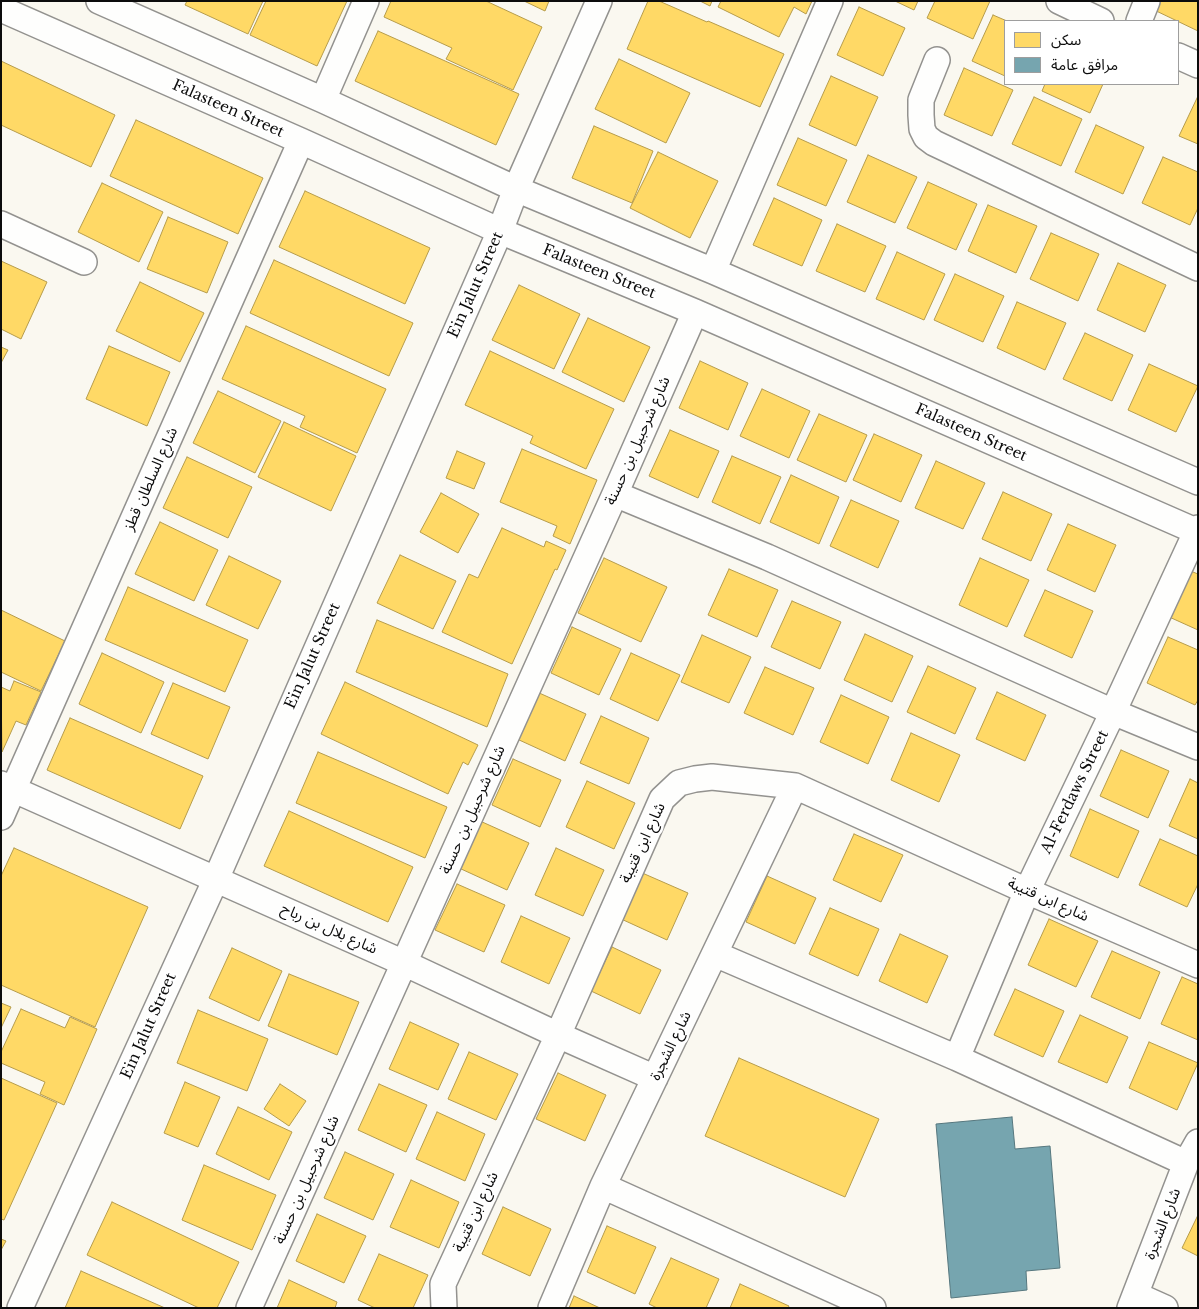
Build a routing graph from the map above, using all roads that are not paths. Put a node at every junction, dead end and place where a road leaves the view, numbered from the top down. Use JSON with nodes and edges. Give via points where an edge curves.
{"nodes":[{"id":1,"x":99,"y":1,"type":"edge"},
{"id":2,"x":366,"y":1,"type":"edge"},
{"id":3,"x":599,"y":1,"type":"edge"},
{"id":4,"x":830,"y":1,"type":"edge"},
{"id":5,"x":1059,"y":1,"type":"edge"},
{"id":6,"x":1147,"y":1,"type":"edge"},
{"id":7,"x":1,"y":9,"type":"edge"},
{"id":8,"x":1099,"y":20,"type":"edge"},
{"id":9,"x":1138,"y":20,"type":"edge"},
{"id":10,"x":1179,"y":56,"type":"edge"},
{"id":11,"x":937,"y":60,"type":"dead end"},
{"id":12,"x":1198,"y":65,"type":"edge"},
{"id":13,"x":323,"y":100,"type":"junction"},
{"id":14,"x":301,"y":141,"type":"junction"},
{"id":15,"x":516,"y":189,"type":"junction"},
{"id":16,"x":1,"y":224,"type":"edge"},
{"id":17,"x":500,"y":231,"type":"junction"},
{"id":18,"x":84,"y":262,"type":"dead end"},
{"id":19,"x":1198,"y":268,"type":"edge"},
{"id":20,"x":713,"y":271,"type":"junction"},
{"id":21,"x":695,"y":312,"type":"junction"},
{"id":22,"x":1198,"y":482,"type":"edge"},
{"id":23,"x":615,"y":494,"type":"junction"},
{"id":24,"x":1197,"y":531,"type":"edge"},
{"id":25,"x":1113,"y":712,"type":"junction"},
{"id":26,"x":1198,"y":747,"type":"edge"},
{"id":27,"x":795,"y":786,"type":"junction"},
{"id":28,"x":7,"y":787,"type":"edge"},
{"id":29,"x":1,"y":816,"type":"edge"},
{"id":30,"x":216,"y":879,"type":"junction"},
{"id":31,"x":1027,"y":891,"type":"junction"},
{"id":32,"x":715,"y":954,"type":"junction"},
{"id":33,"x":404,"y":963,"type":"junction"},
{"id":34,"x":1198,"y":965,"type":"edge"},
{"id":35,"x":558,"y":1035,"type":"junction"},
{"id":36,"x":957,"y":1058,"type":"junction"},
{"id":37,"x":655,"y":1078,"type":"junction"},
{"id":38,"x":1192,"y":1152,"type":"edge"},
{"id":39,"x":603,"y":1186,"type":"junction"},
{"id":40,"x":1133,"y":1301,"type":"edge"},
{"id":41,"x":858,"y":1305,"type":"edge"},
{"id":42,"x":20,"y":1308,"type":"edge"},
{"id":43,"x":249,"y":1308,"type":"edge"},
{"id":44,"x":444,"y":1308,"type":"edge"},
{"id":45,"x":551,"y":1308,"type":"edge"},
{"id":46,"x":1165,"y":1308,"type":"edge"}],
"edges":[{"from":1,"to":13,"type":"street"},
{"from":2,"to":13,"type":"street"},
{"from":3,"to":15,"type":"street","name":"Ein Jalut Street"},
{"from":4,"to":20,"type":"street"},
{"from":5,"to":8,"type":"street"},
{"from":6,"to":9,"type":"street"},
{"from":7,"to":14,"type":"street","name":"Falasteen Street"},
{"from":10,"to":12,"type":"street"},
{"from":11,"to":19,"type":"street","via":[[921,100],[922,129],[926,137]]},
{"from":13,"to":15,"type":"street"},
{"from":14,"to":17,"type":"street","name":"Falasteen Street"},
{"from":14,"to":28,"type":"street","name":"شارع السلطان قطز"},
{"from":15,"to":17,"type":"street","name":"Ein Jalut Street"},
{"from":15,"to":20,"type":"street"},
{"from":16,"to":18,"type":"street"},
{"from":17,"to":21,"type":"street","name":"Falasteen Street"},
{"from":17,"to":30,"type":"street","name":"Ein Jalut Street"},
{"from":20,"to":22,"type":"street"},
{"from":21,"to":23,"type":"street","name":"شارع شرحبيل بن حسنة"},
{"from":21,"to":24,"type":"street","name":"Falasteen Street"},
{"from":23,"to":25,"type":"street","via":[[767,557]]},
{"from":23,"to":33,"type":"street","name":"شارع شرحبيل بن حسنة"},
{"from":24,"to":25,"type":"street","name":"Al-Ferdaws Street"},
{"from":25,"to":26,"type":"street"},
{"from":25,"to":31,"type":"street","name":"Al-Ferdaws Street"},
{"from":27,"to":31,"type":"street","name":"شارع ابن قتيبة"},
{"from":27,"to":32,"type":"street","name":"شارع الشجرة"},
{"from":27,"to":35,"type":"street","name":"شارع ابن قتيبة","via":[[712,777],[678,783],[662,800]]},
{"from":28,"to":29,"type":"street","name":"شارع السلطان قطز"},
{"from":28,"to":30,"type":"street","name":"شارع بلال بن رباح"},
{"from":30,"to":33,"type":"street","name":"شارع بلال بن رباح"},
{"from":30,"to":42,"type":"street","name":"Ein Jalut Street"},
{"from":31,"to":34,"type":"street","name":"شارع ابن قتيبة"},
{"from":31,"to":36,"type":"street","name":"Al-Ferdaws Street"},
{"from":32,"to":36,"type":"street"},
{"from":32,"to":37,"type":"street","name":"شارع الشجرة"},
{"from":33,"to":35,"type":"street","name":"شارع بلال بن رباح"},
{"from":33,"to":43,"type":"street","name":"شارع شرحبيل بن حسنة"},
{"from":35,"to":37,"type":"street","name":"شارع بلال بن رباح"},
{"from":35,"to":44,"type":"street","name":"شارع ابن قتيبة","via":[[443,1284]]},
{"from":36,"to":38,"type":"street"},
{"from":37,"to":39,"type":"street","name":"شارع الشجرة"},
{"from":38,"to":40,"type":"street","name":"شارع الشجرة"},
{"from":39,"to":41,"type":"street"},
{"from":39,"to":45,"type":"street","name":"شارع الشجرة"},
{"from":40,"to":46,"type":"street"}]}
